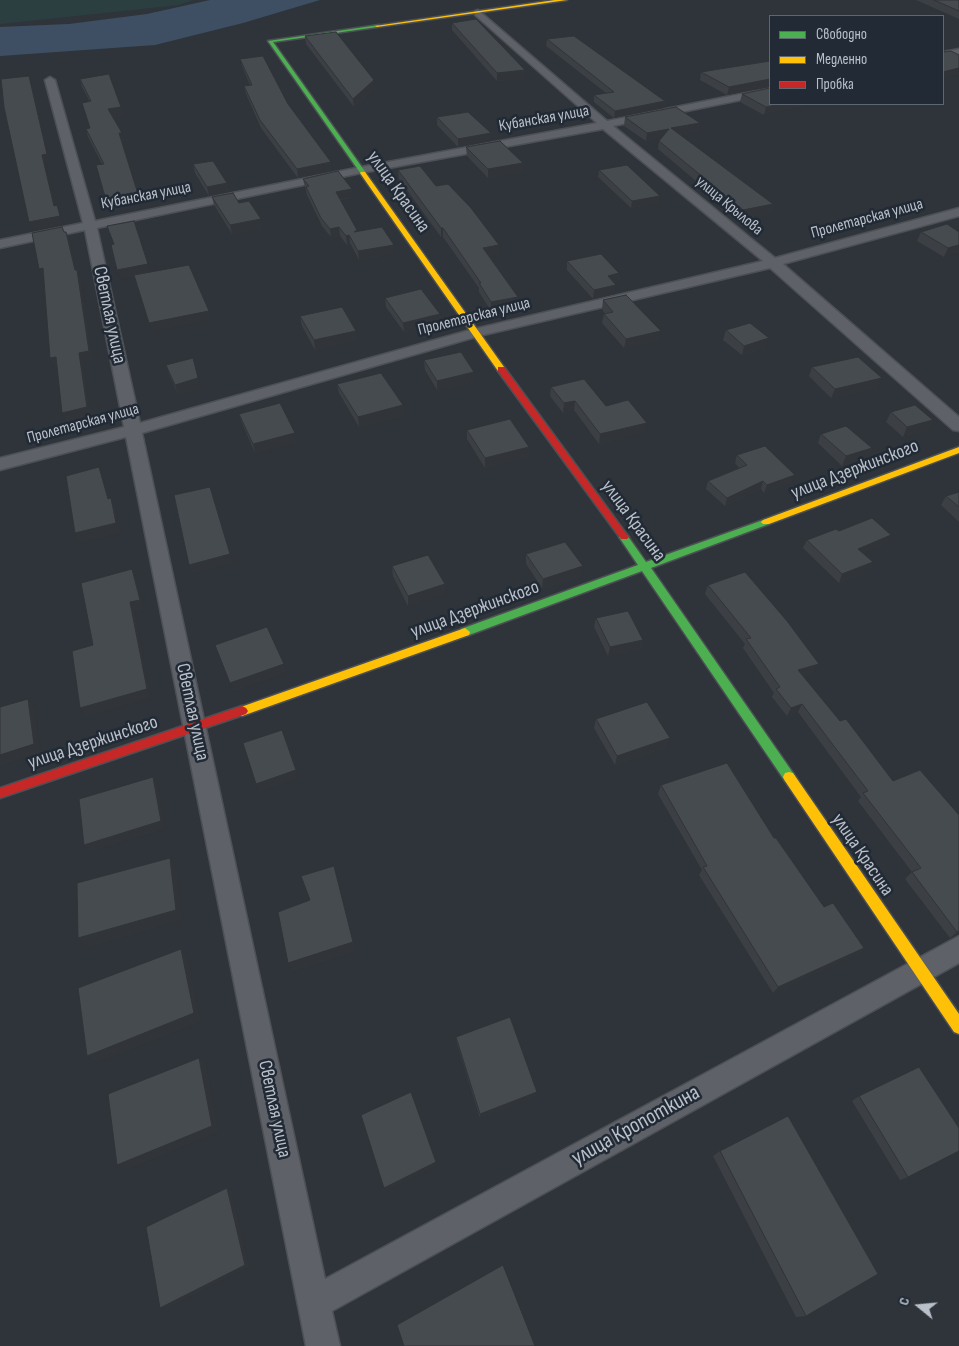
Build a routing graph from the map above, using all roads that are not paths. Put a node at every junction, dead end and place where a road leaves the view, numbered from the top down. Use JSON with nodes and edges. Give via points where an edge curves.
{"nodes":[{"id":1,"x":565,"y":0,"type":"edge"},
{"id":2,"x":478,"y":13,"type":"junction"},
{"id":3,"x":959,"y":52,"type":"edge"},
{"id":4,"x":944,"y":55,"type":"edge"},
{"id":5,"x":50,"y":80,"type":"dead end"},
{"id":6,"x":769,"y":91,"type":"edge"},
{"id":7,"x":605,"y":125,"type":"junction"},
{"id":8,"x":361,"y":170,"type":"junction"},
{"id":9,"x":959,"y":212,"type":"edge"},
{"id":10,"x":90,"y":224,"type":"junction"},
{"id":11,"x":0,"y":244,"type":"edge"},
{"id":12,"x":773,"y":263,"type":"junction"},
{"id":13,"x":475,"y":333,"type":"junction"},
{"id":14,"x":959,"y":426,"type":"edge"},
{"id":15,"x":133,"y":430,"type":"junction"},
{"id":16,"x":959,"y":450,"type":"edge"},
{"id":17,"x":0,"y":464,"type":"edge"},
{"id":18,"x":646,"y":568,"type":"junction"},
{"id":19,"x":195,"y":728,"type":"junction"},
{"id":20,"x":0,"y":793,"type":"edge"},
{"id":21,"x":959,"y":949,"type":"edge"},
{"id":22,"x":919,"y":970,"type":"junction"},
{"id":23,"x":959,"y":1027,"type":"edge"},
{"id":24,"x":314,"y":1303,"type":"junction"},
{"id":25,"x":323,"y":1346,"type":"edge"}],
"edges":[{"from":1,"to":2,"type":"street"},
{"from":2,"to":7,"type":"street","name":"улица Крылова"},
{"from":2,"to":8,"type":"street","name":"улица Красина","via":[[270,41]]},
{"from":3,"to":4,"type":"street"},
{"from":5,"to":10,"type":"street","name":"Светлая улица"},
{"from":6,"to":7,"type":"street","name":"Кубанская улица"},
{"from":7,"to":8,"type":"street","name":"Кубанская улица"},
{"from":7,"to":12,"type":"street","name":"улица Крылова"},
{"from":8,"to":10,"type":"street","name":"Кубанская улица"},
{"from":8,"to":13,"type":"street","name":"улица Красина"},
{"from":9,"to":12,"type":"street","name":"Пролетарская улица"},
{"from":10,"to":11,"type":"street","name":"Кубанская улица"},
{"from":10,"to":15,"type":"street","name":"Светлая улица"},
{"from":12,"to":13,"type":"street","name":"Пролетарская улица"},
{"from":12,"to":14,"type":"street","name":"улица Крылова"},
{"from":13,"to":15,"type":"street","name":"Пролетарская улица"},
{"from":13,"to":18,"type":"street","name":"улица Красина"},
{"from":15,"to":17,"type":"street","name":"Пролетарская улица"},
{"from":15,"to":19,"type":"street","name":"Светлая улица"},
{"from":16,"to":18,"type":"street","name":"улица Дзержинского"},
{"from":18,"to":19,"type":"street","name":"улица Дзержинского"},
{"from":18,"to":22,"type":"street","name":"улица Красина"},
{"from":19,"to":20,"type":"street","name":"улица Дзержинского"},
{"from":19,"to":24,"type":"street","name":"Светлая улица"},
{"from":21,"to":22,"type":"street","name":"улица Кропоткина"},
{"from":22,"to":23,"type":"street","name":"улица Красина"},
{"from":22,"to":24,"type":"street","name":"улица Кропоткина"},
{"from":24,"to":25,"type":"street","name":"Светлая улица"}]}
